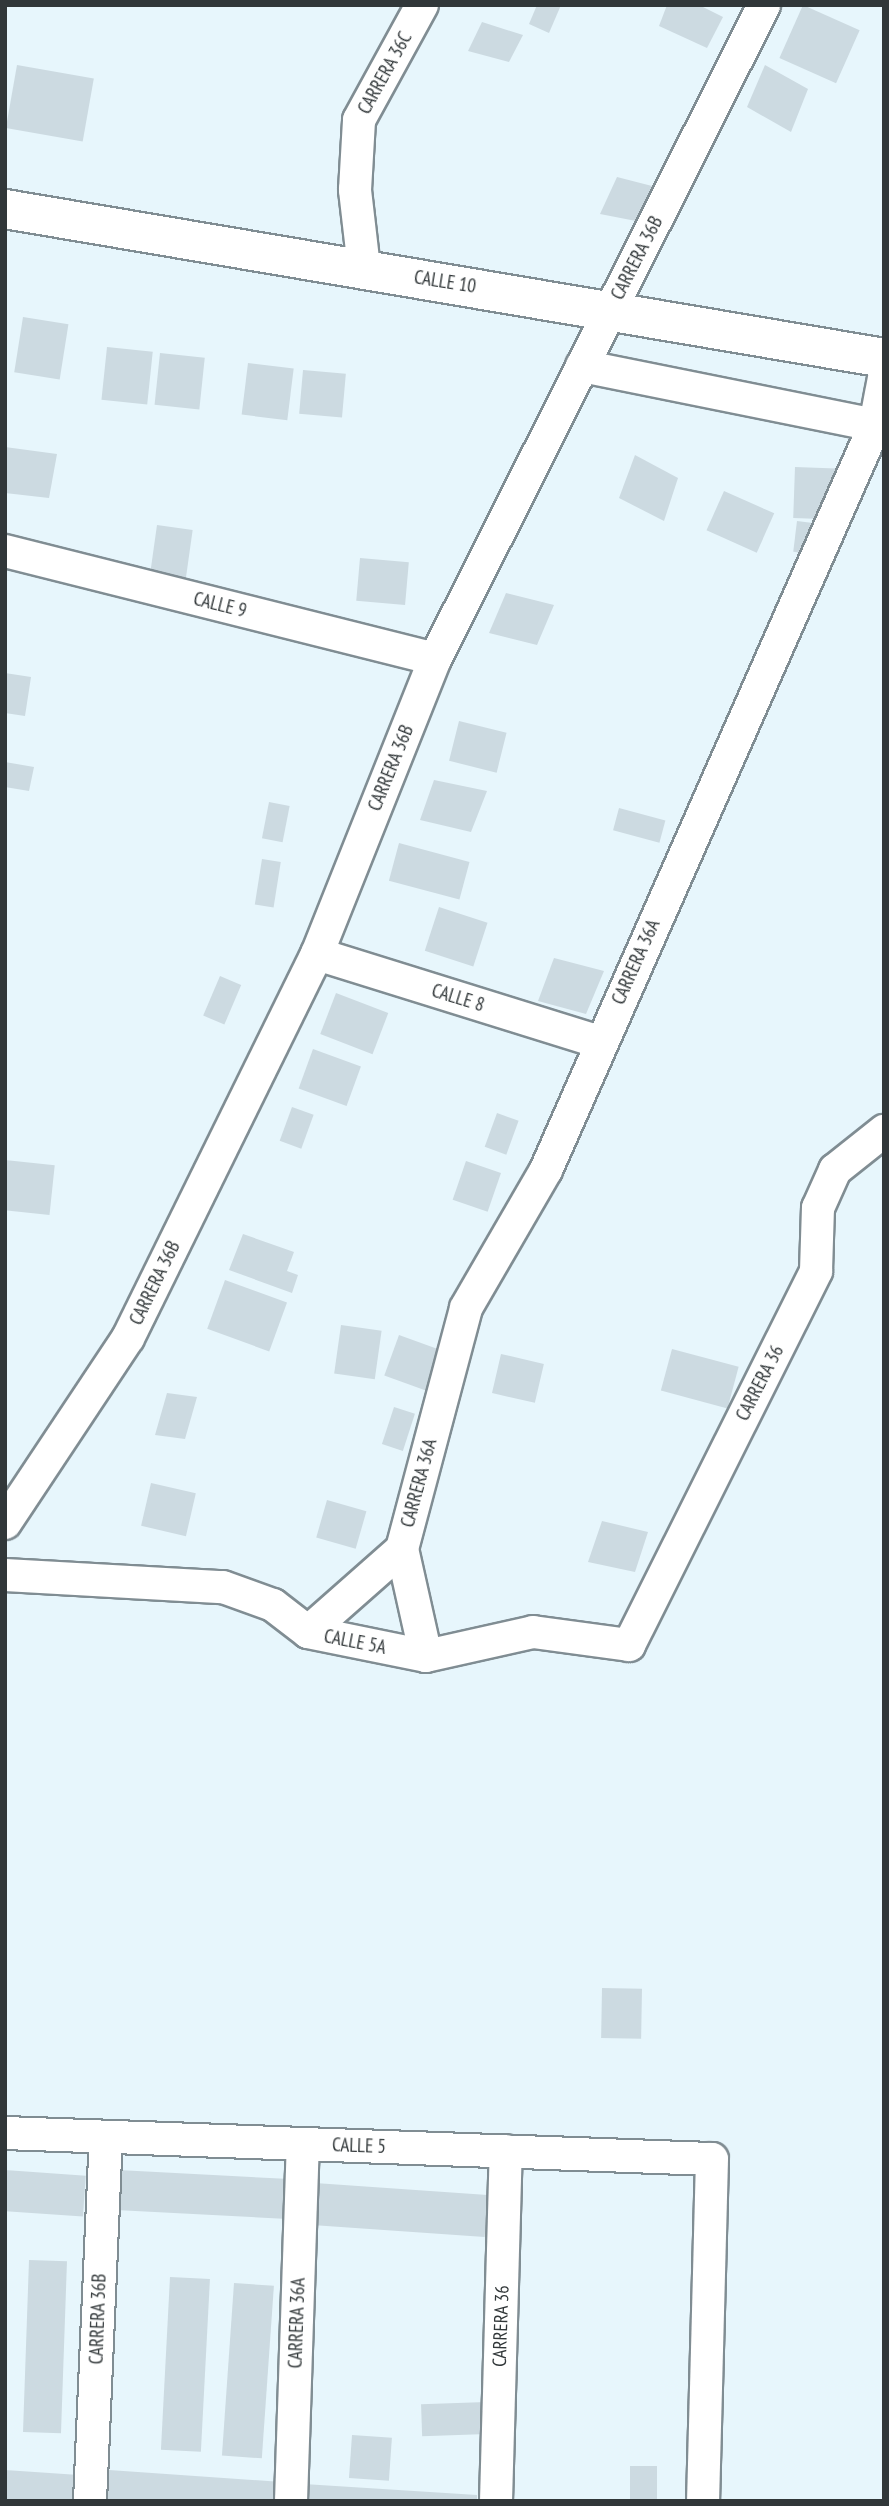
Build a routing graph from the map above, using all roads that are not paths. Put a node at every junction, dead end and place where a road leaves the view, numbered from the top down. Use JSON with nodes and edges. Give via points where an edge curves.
{"nodes":[{"id":1,"x":422,"y":5,"type":"edge"},
{"id":2,"x":764,"y":5,"type":"edge"},
{"id":3,"x":5,"y":209,"type":"edge"},
{"id":4,"x":364,"y":268,"type":"junction"},
{"id":5,"x":611,"y":309,"type":"junction"},
{"id":6,"x":884,"y":358,"type":"edge"},
{"id":7,"x":582,"y":366,"type":"junction"},
{"id":8,"x":884,"y":378,"type":"edge"},
{"id":9,"x":879,"y":426,"type":"edge"},
{"id":10,"x":5,"y":551,"type":"edge"},
{"id":11,"x":435,"y":659,"type":"junction"},
{"id":12,"x":317,"y":954,"type":"junction"},
{"id":13,"x":600,"y":1042,"type":"junction"},
{"id":14,"x":884,"y":1131,"type":"edge"},
{"id":15,"x":5,"y":1523,"type":"edge"},
{"id":16,"x":402,"y":1549,"type":"junction"},
{"id":17,"x":5,"y":1575,"type":"edge"},
{"id":18,"x":308,"y":1632,"type":"junction"},
{"id":19,"x":629,"y":1645,"type":"joint"},
{"id":20,"x":426,"y":1656,"type":"junction"},
{"id":21,"x":5,"y":2133,"type":"edge"},
{"id":22,"x":106,"y":2137,"type":"junction"},
{"id":23,"x":303,"y":2144,"type":"junction"},
{"id":24,"x":506,"y":2151,"type":"junction"},
{"id":25,"x":90,"y":2501,"type":"edge"},
{"id":26,"x":291,"y":2501,"type":"edge"},
{"id":27,"x":496,"y":2501,"type":"edge"},
{"id":28,"x":703,"y":2501,"type":"edge"}],
"edges":[{"from":1,"to":4,"type":"street","name":"CARRERA 36C","via":[[359,120],[355,190]]},
{"from":2,"to":5,"type":"street","name":"CARRERA 36B"},
{"from":3,"to":4,"type":"street","name":"CALLE 10"},
{"from":4,"to":5,"type":"street","name":"CALLE 10"},
{"from":5,"to":6,"type":"street","name":"CALLE 10"},
{"from":5,"to":7,"type":"street","name":"CARRERA 36B"},
{"from":7,"to":9,"type":"street"},
{"from":7,"to":11,"type":"street","name":"CARRERA 36B"},
{"from":8,"to":9,"type":"street","name":"CARRERA 36A"},
{"from":9,"to":13,"type":"street","name":"CARRERA 36A"},
{"from":10,"to":11,"type":"street","name":"CALLE 9"},
{"from":11,"to":12,"type":"street","name":"CARRERA 36B"},
{"from":12,"to":13,"type":"street","name":"CALLE 8"},
{"from":12,"to":15,"type":"street","name":"CARRERA 36B","via":[[128,1338]]},
{"from":13,"to":16,"type":"street","name":"CARRERA 36A","via":[[545,1170],[466,1308]]},
{"from":14,"to":19,"type":"street","name":"CARRERA 36","via":[[835,1170],[818,1209],[816,1271]]},
{"from":16,"to":18,"type":"street","name":"CARRERA 36A"},
{"from":16,"to":20,"type":"street","name":"CARRERA 36A"},
{"from":17,"to":18,"type":"street","name":"CALLE 5A","via":[[223,1587],[273,1605]]},
{"from":18,"to":20,"type":"street","name":"CALLE 5A"},
{"from":19,"to":20,"type":"street","name":"CALLE 5A","via":[[533,1632]]},
{"from":21,"to":22,"type":"street","name":"CALLE 5"},
{"from":22,"to":23,"type":"street","name":"CALLE 5"},
{"from":22,"to":25,"type":"street","name":"CARRERA 36B"},
{"from":23,"to":24,"type":"street","name":"CALLE 5"},
{"from":23,"to":26,"type":"street","name":"CARRERA 36A"},
{"from":24,"to":27,"type":"street","name":"CARRERA 36"},
{"from":24,"to":28,"type":"street","name":"CALLE 5","via":[[712,2159]]}]}
